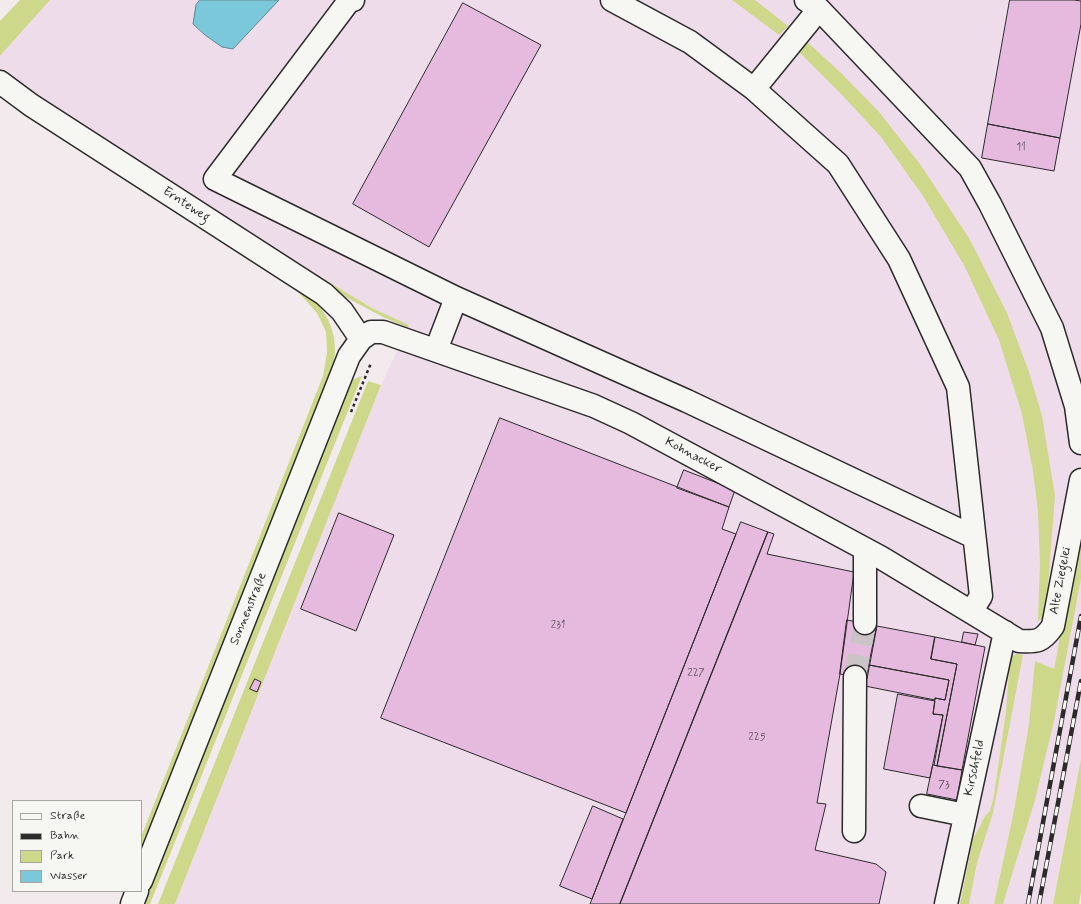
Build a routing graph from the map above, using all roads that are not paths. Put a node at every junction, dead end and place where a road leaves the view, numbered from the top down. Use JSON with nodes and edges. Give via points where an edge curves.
{"nodes":[{"id":1,"x":353,"y":0,"type":"edge"},
{"id":2,"x":612,"y":0,"type":"edge"},
{"id":3,"x":812,"y":4,"type":"edge"},
{"id":4,"x":0,"y":82,"type":"edge"},
{"id":5,"x":754,"y":90,"type":"junction"},
{"id":6,"x":456,"y":298,"type":"junction"},
{"id":7,"x":361,"y":339,"type":"junction"},
{"id":8,"x":436,"y":350,"type":"junction"},
{"id":9,"x":1081,"y":443,"type":"edge"},
{"id":10,"x":1081,"y":480,"type":"edge"},
{"id":11,"x":974,"y":536,"type":"junction"},
{"id":12,"x":866,"y":550,"type":"junction"},
{"id":13,"x":971,"y":612,"type":"junction"},
{"id":14,"x":865,"y":623,"type":"tunnel mouth"},
{"id":15,"x":1005,"y":632,"type":"junction"},
{"id":16,"x":855,"y":677,"type":"tunnel mouth"},
{"id":17,"x":921,"y":806,"type":"dead end"},
{"id":18,"x":965,"y":815,"type":"junction"},
{"id":19,"x":854,"y":832,"type":"dead end"},
{"id":20,"x":142,"y":878,"type":"edge"},
{"id":21,"x":137,"y":892,"type":"edge"},
{"id":22,"x":132,"y":904,"type":"edge"},
{"id":23,"x":946,"y":904,"type":"edge"}],
"edges":[{"from":1,"to":6,"type":"street","via":[[349,1],[215,179]]},
{"from":2,"to":5,"type":"street","via":[[690,42]]},
{"from":3,"to":5,"type":"street"},
{"from":3,"to":9,"type":"street","via":[[970,168],[1052,328],[1076,406]]},
{"from":4,"to":7,"type":"street","name":"Ernteweg","via":[[31,105],[324,294],[342,311]]},
{"from":5,"to":11,"type":"street","via":[[838,164],[899,259],[958,387]]},
{"from":6,"to":8,"type":"street"},
{"from":6,"to":11,"type":"street","via":[[694,405]]},
{"from":7,"to":8,"type":"street","name":"Kohnacker","via":[[371,332],[383,332]]},
{"from":7,"to":20,"type":"street","name":"Sonnenstraße","via":[[349,356]]},
{"from":8,"to":12,"type":"street","name":"Kohnacker","via":[[594,406],[631,423]]},
{"from":10,"to":15,"type":"street","name":"Alte Ziegelei","via":[[1053,626],[1047,635],[1032,642],[1019,641]]},
{"from":11,"to":13,"type":"street","via":[[980,596]]},
{"from":12,"to":13,"type":"street","name":"Kohnacker"},
{"from":12,"to":14,"type":"street"},
{"from":13,"to":15,"type":"street","name":"Kohnacker"},
{"from":15,"to":18,"type":"street","name":"Kirschfeld"},
{"from":16,"to":19,"type":"street"},
{"from":17,"to":18,"type":"street"},
{"from":18,"to":23,"type":"street","name":"Kirschfeld"},
{"from":21,"to":22,"type":"street"}]}
